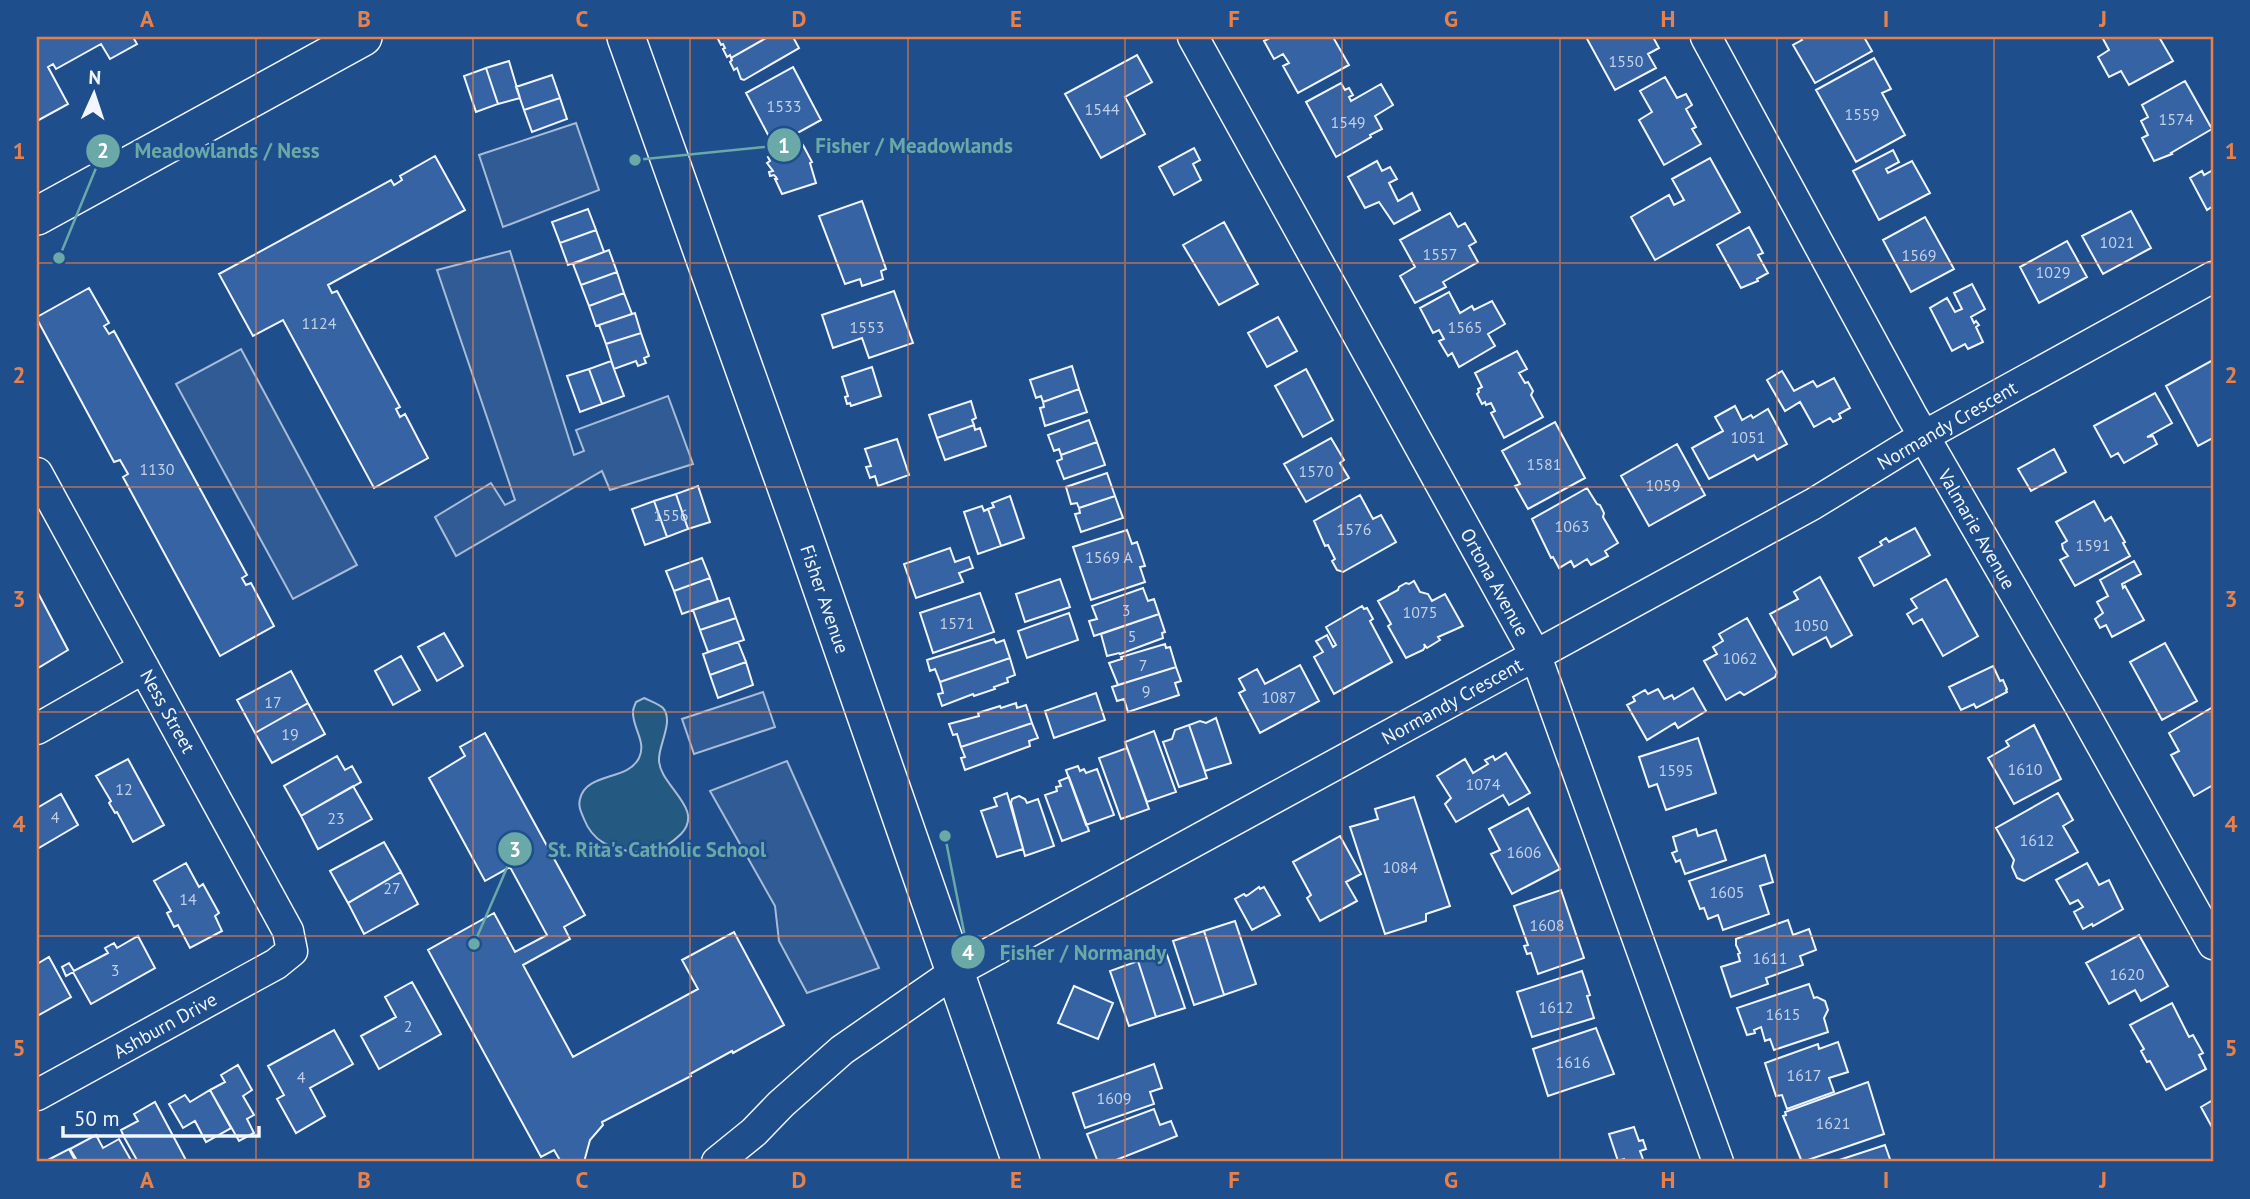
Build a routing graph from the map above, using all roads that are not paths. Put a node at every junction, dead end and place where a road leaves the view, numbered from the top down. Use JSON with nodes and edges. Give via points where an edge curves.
{"nodes":[{"id":1,"x":363,"y":37,"type":"edge"},
{"id":2,"x":626,"y":37,"type":"edge"},
{"id":3,"x":645,"y":37,"type":"edge"},
{"id":4,"x":1193,"y":37,"type":"edge"},
{"id":5,"x":1706,"y":37,"type":"edge"},
{"id":6,"x":642,"y":82,"type":"junction"},
{"id":7,"x":37,"y":216,"type":"edge"},
{"id":8,"x":2213,"y":277,"type":"edge"},
{"id":9,"x":1924,"y":436,"type":"junction"},
{"id":10,"x":37,"y":474,"type":"edge"},
{"id":11,"x":1536,"y":656,"type":"junction"},
{"id":12,"x":144,"y":668,"type":"junction"},
{"id":13,"x":37,"y":729,"type":"edge"},
{"id":14,"x":2213,"y":944,"type":"edge"},
{"id":15,"x":292,"y":951,"type":"joint"},
{"id":16,"x":955,"y":972,"type":"junction"},
{"id":17,"x":37,"y":1095,"type":"edge"},
{"id":18,"x":718,"y":1162,"type":"edge"},
{"id":19,"x":1021,"y":1162,"type":"edge"},
{"id":20,"x":1718,"y":1162,"type":"edge"}],
"edges":[{"from":1,"to":7,"type":"main road"},
{"from":2,"to":6,"type":"main road","name":"Fisher Avenue"},
{"from":3,"to":6,"type":"main road"},
{"from":4,"to":11,"type":"street","name":"Ortona Avenue"},
{"from":5,"to":9,"type":"street","name":"Valmarie Avenue"},
{"from":6,"to":16,"type":"main road","name":"Fisher Avenue"},
{"from":8,"to":9,"type":"street","name":"Normandy Crescent"},
{"from":9,"to":11,"type":"street","name":"Normandy Crescent","via":[[1813,504]]},
{"from":9,"to":14,"type":"street","name":"Valmarie Avenue"},
{"from":10,"to":12,"type":"street","name":"Ness Street"},
{"from":11,"to":16,"type":"street","name":"Normandy Crescent"},
{"from":11,"to":20,"type":"street","name":"Ortona Avenue"},
{"from":12,"to":13,"type":"street"},
{"from":12,"to":15,"type":"street","name":"Ness Street","via":[[288,930]]},
{"from":15,"to":17,"type":"street","name":"Ashburn Drive"},
{"from":16,"to":18,"type":"street","name":"Normandy Crescent","via":[[842,1050]]},
{"from":16,"to":19,"type":"main road","name":"Fisher Avenue"}]}
